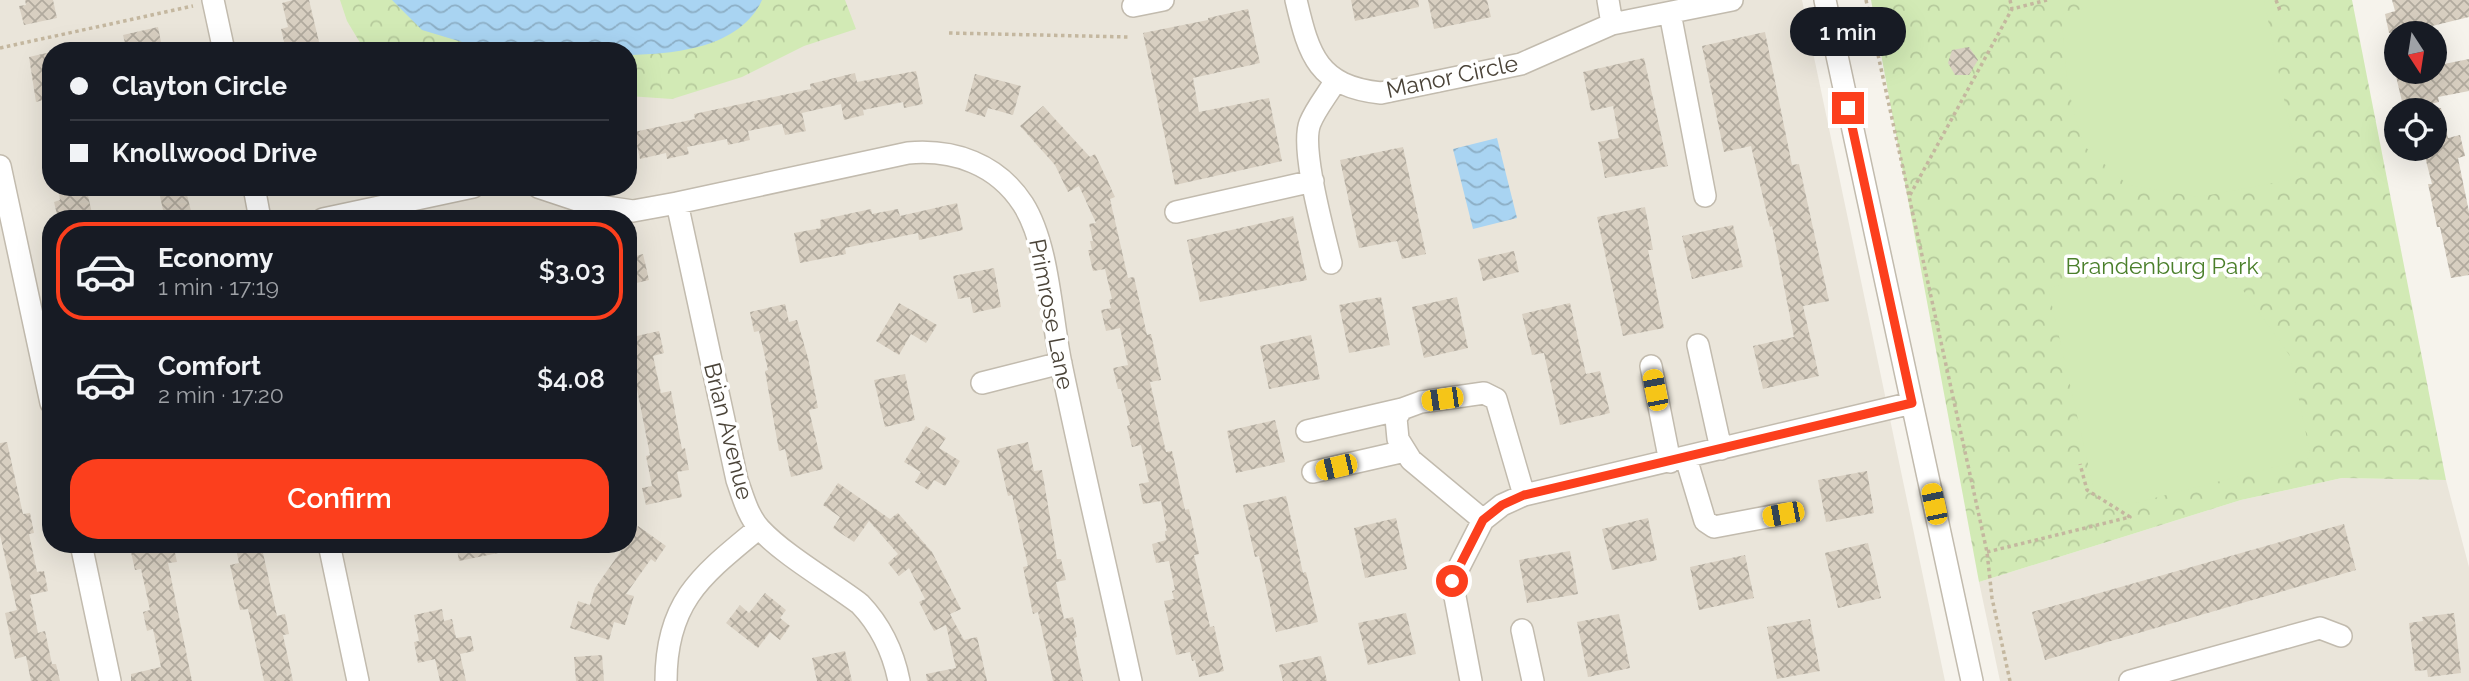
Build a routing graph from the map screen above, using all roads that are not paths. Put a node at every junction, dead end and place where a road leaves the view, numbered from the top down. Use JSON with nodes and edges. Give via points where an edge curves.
{"nodes":[{"id":1,"x":213,"y":0,"type":"edge"},
{"id":2,"x":1163,"y":0,"type":"edge"},
{"id":3,"x":1296,"y":0,"type":"edge"},
{"id":4,"x":1608,"y":0,"type":"edge"},
{"id":5,"x":1732,"y":0,"type":"edge"},
{"id":6,"x":1825,"y":0,"type":"edge"},
{"id":7,"x":1133,"y":6,"type":"dead end"},
{"id":8,"x":1670,"y":13,"type":"junction"},
{"id":9,"x":1612,"y":24,"type":"junction"},
{"id":10,"x":222,"y":42,"type":"edge"},
{"id":11,"x":1336,"y":80,"type":"junction"},
{"id":12,"x":0,"y":166,"type":"edge"},
{"id":13,"x":1313,"y":181,"type":"junction"},
{"id":14,"x":431,"y":196,"type":"edge"},
{"id":15,"x":565,"y":196,"type":"edge"},
{"id":16,"x":1705,"y":196,"type":"dead end"},
{"id":17,"x":677,"y":204,"type":"junction"},
{"id":18,"x":365,"y":210,"type":"edge"},
{"id":19,"x":618,"y":210,"type":"edge"},
{"id":20,"x":636,"y":210,"type":"edge"},
{"id":21,"x":1176,"y":212,"type":"dead end"},
{"id":22,"x":1331,"y":263,"type":"dead end"},
{"id":23,"x":1698,"y":345,"type":"dead end"},
{"id":24,"x":42,"y":361,"type":"edge"},
{"id":25,"x":1061,"y":363,"type":"junction"},
{"id":26,"x":1651,"y":366,"type":"dead end"},
{"id":27,"x":982,"y":383,"type":"dead end"},
{"id":28,"x":1912,"y":403,"type":"junction"},
{"id":29,"x":1402,"y":409,"type":"junction"},
{"id":30,"x":1307,"y":431,"type":"dead end"},
{"id":31,"x":1721,"y":449,"type":"junction"},
{"id":32,"x":1405,"y":451,"type":"junction"},
{"id":33,"x":1678,"y":460,"type":"junction"},
{"id":34,"x":1313,"y":472,"type":"dead end"},
{"id":35,"x":1524,"y":495,"type":"junction"},
{"id":36,"x":1783,"y":514,"type":"dead end"},
{"id":37,"x":1483,"y":520,"type":"junction"},
{"id":38,"x":759,"y":528,"type":"junction"},
{"id":39,"x":83,"y":553,"type":"edge"},
{"id":40,"x":331,"y":553,"type":"edge"},
{"id":41,"x":1522,"y":630,"type":"dead end"},
{"id":42,"x":2341,"y":636,"type":"dead end"},
{"id":43,"x":2139,"y":680,"type":"edge"},
{"id":44,"x":110,"y":681,"type":"edge"},
{"id":45,"x":358,"y":681,"type":"edge"},
{"id":46,"x":666,"y":681,"type":"edge"},
{"id":47,"x":899,"y":681,"type":"edge"},
{"id":48,"x":1131,"y":681,"type":"edge"},
{"id":49,"x":1469,"y":681,"type":"edge"},
{"id":50,"x":1533,"y":681,"type":"edge"},
{"id":51,"x":1972,"y":681,"type":"edge"}],
"edges":[{"from":1,"to":10,"type":"street"},
{"from":2,"to":7,"type":"street"},
{"from":3,"to":11,"type":"street","name":"Manor Circle","via":[[1310,53]]},
{"from":4,"to":9,"type":"street"},
{"from":5,"to":8,"type":"street","name":"Manor Circle"},
{"from":6,"to":28,"type":"street"},
{"from":8,"to":9,"type":"street","name":"Manor Circle"},
{"from":8,"to":16,"type":"street"},
{"from":9,"to":11,"type":"street","name":"Manor Circle","via":[[1521,64],[1403,89],[1381,93]]},
{"from":11,"to":13,"type":"street","via":[[1310,122],[1307,136]]},
{"from":12,"to":24,"type":"street"},
{"from":13,"to":21,"type":"street"},
{"from":13,"to":22,"type":"street"},
{"from":14,"to":18,"type":"street"},
{"from":15,"to":19,"type":"street","name":"Primrose Lane"},
{"from":17,"to":20,"type":"street","name":"Primrose Lane"},
{"from":17,"to":25,"type":"street","name":"Primrose Lane","via":[[908,153],[960,156],[1006,184],[1032,223],[1040,243]]},
{"from":17,"to":38,"type":"street","name":"Brian Avenue","via":[[737,480]]},
{"from":23,"to":31,"type":"street"},
{"from":25,"to":27,"type":"street"},
{"from":25,"to":48,"type":"street","name":"Primrose Lane"},
{"from":26,"to":33,"type":"street"},
{"from":28,"to":31,"type":"street"},
{"from":28,"to":51,"type":"street"},
{"from":29,"to":30,"type":"street"},
{"from":29,"to":32,"type":"street","via":[[1396,418],[1398,439]]},
{"from":29,"to":35,"type":"street","via":[[1484,393],[1496,399]]},
{"from":31,"to":33,"type":"street"},
{"from":32,"to":34,"type":"street"},
{"from":32,"to":37,"type":"street"},
{"from":33,"to":35,"type":"street"},
{"from":33,"to":36,"type":"street","via":[[1705,521],[1714,527]]},
{"from":35,"to":37,"type":"street"},
{"from":37,"to":49,"type":"street","via":[[1452,581]]},
{"from":38,"to":46,"type":"street","via":[[712,566],[691,592],[668,642]]},
{"from":38,"to":47,"type":"street","name":"Brian Avenue","via":[[872,616],[888,643]]},
{"from":39,"to":44,"type":"street"},
{"from":40,"to":45,"type":"street"},
{"from":41,"to":50,"type":"street"},
{"from":42,"to":43,"type":"street","via":[[2320,628]]}]}
